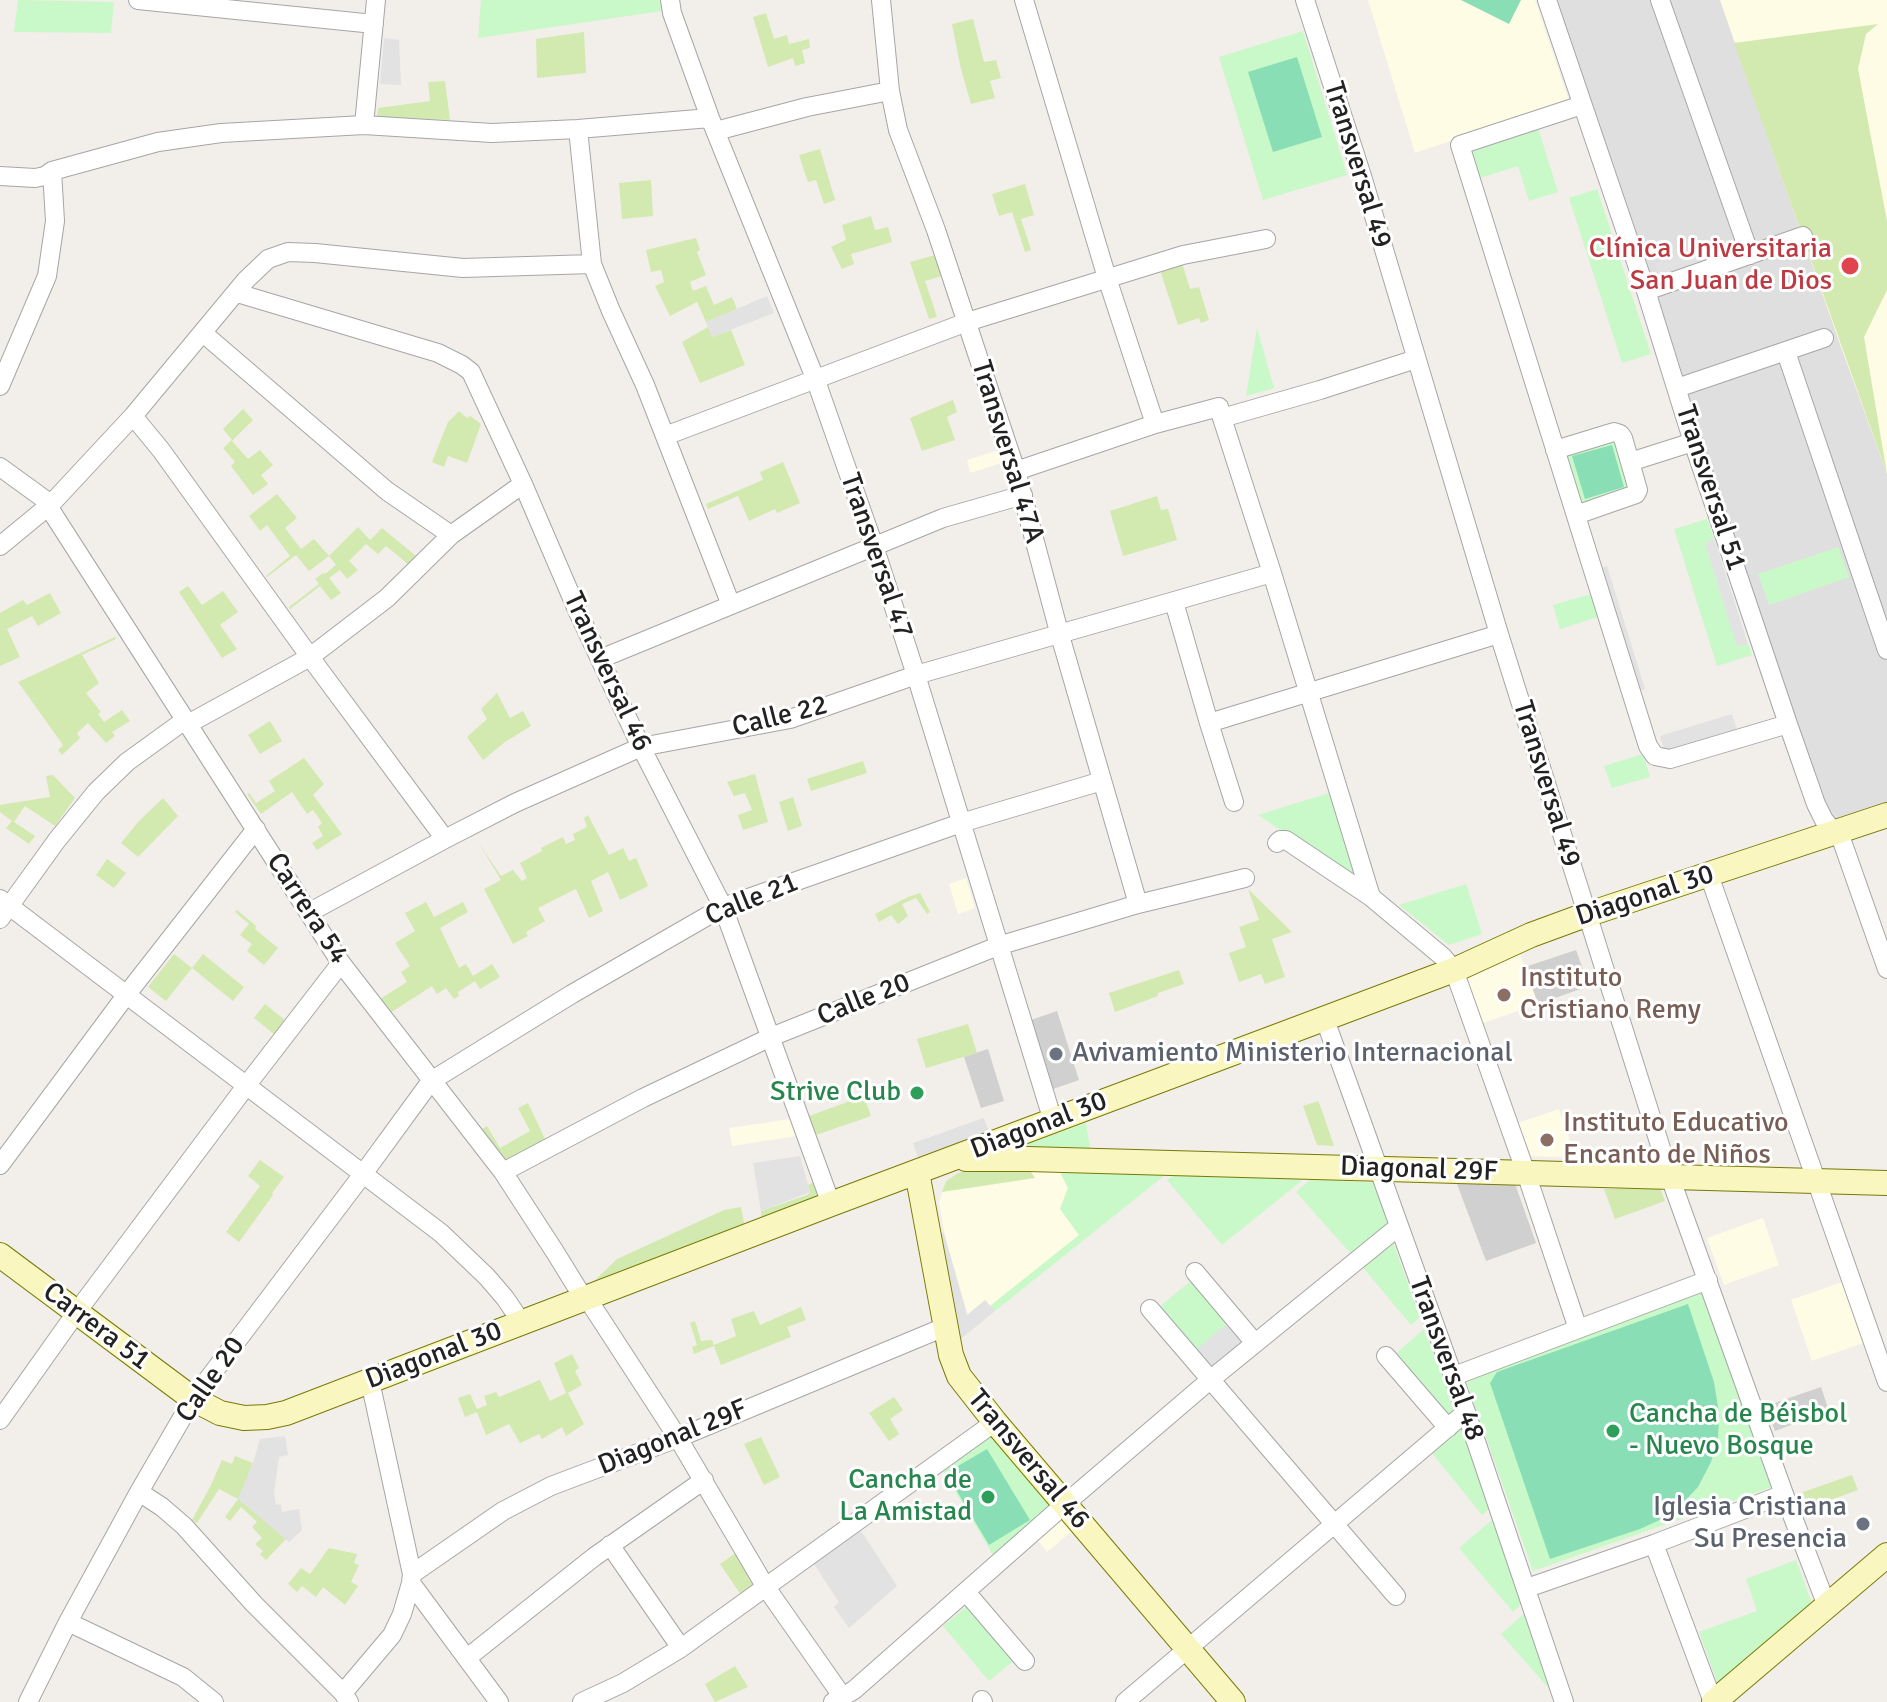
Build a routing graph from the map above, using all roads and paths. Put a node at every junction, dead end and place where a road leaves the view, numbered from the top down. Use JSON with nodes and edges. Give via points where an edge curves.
{"nodes":[{"id":1,"x":138,"y":0,"type":"edge"},
{"id":2,"x":376,"y":0,"type":"edge"},
{"id":3,"x":670,"y":0,"type":"edge"},
{"id":4,"x":881,"y":0,"type":"edge"},
{"id":5,"x":1024,"y":0,"type":"edge"},
{"id":6,"x":1305,"y":0,"type":"edge"},
{"id":7,"x":1547,"y":0,"type":"edge"},
{"id":8,"x":1660,"y":0,"type":"edge"},
{"id":9,"x":374,"y":24,"type":"junction"},
{"id":10,"x":890,"y":91,"type":"junction"},
{"id":11,"x":1582,"y":105,"type":"junction"},
{"id":12,"x":364,"y":125,"type":"junction"},
{"id":13,"x":713,"y":125,"type":"junction"},
{"id":14,"x":578,"y":129,"type":"junction"},
{"id":15,"x":52,"y":171,"type":"junction"},
{"id":16,"x":0,"y":176,"type":"edge"},
{"id":17,"x":1803,"y":236,"type":"dead end"},
{"id":18,"x":1266,"y":239,"type":"dead end"},
{"id":19,"x":1750,"y":255,"type":"junction"},
{"id":20,"x":592,"y":264,"type":"junction"},
{"id":21,"x":1107,"y":278,"type":"junction"},
{"id":22,"x":1646,"y":291,"type":"junction"},
{"id":23,"x":237,"y":293,"type":"junction"},
{"id":24,"x":967,"y":322,"type":"junction"},
{"id":25,"x":203,"y":333,"type":"junction"},
{"id":26,"x":1824,"y":338,"type":"dead end"},
{"id":27,"x":1786,"y":352,"type":"junction"},
{"id":28,"x":1416,"y":359,"type":"junction"},
{"id":29,"x":815,"y":378,"type":"junction"},
{"id":30,"x":0,"y":386,"type":"edge"},
{"id":31,"x":1677,"y":388,"type":"junction"},
{"id":32,"x":133,"y":416,"type":"junction"},
{"id":33,"x":1222,"y":418,"type":"junction"},
{"id":34,"x":1155,"y":424,"type":"junction"},
{"id":35,"x":665,"y":436,"type":"junction"},
{"id":36,"x":1693,"y":442,"type":"junction"},
{"id":37,"x":1555,"y":450,"type":"junction"},
{"id":38,"x":1630,"y":462,"type":"junction"},
{"id":39,"x":0,"y":467,"type":"edge"},
{"id":40,"x":1016,"y":471,"type":"junction"},
{"id":41,"x":523,"y":484,"type":"junction"},
{"id":42,"x":1023,"y":495,"type":"junction"},
{"id":43,"x":49,"y":505,"type":"junction"},
{"id":44,"x":1576,"y":515,"type":"junction"},
{"id":45,"x":451,"y":535,"type":"junction"},
{"id":46,"x":0,"y":546,"type":"edge"},
{"id":47,"x":874,"y":546,"type":"junction"},
{"id":48,"x":1272,"y":573,"type":"junction"},
{"id":49,"x":1174,"y":602,"type":"junction"},
{"id":50,"x":731,"y":605,"type":"junction"},
{"id":51,"x":1059,"y":632,"type":"junction"},
{"id":52,"x":1499,"y":634,"type":"junction"},
{"id":53,"x":1887,"y":650,"type":"edge"},
{"id":54,"x":310,"y":657,"type":"junction"},
{"id":55,"x":600,"y":659,"type":"junction"},
{"id":56,"x":916,"y":675,"type":"junction"},
{"id":57,"x":1309,"y":692,"type":"junction"},
{"id":58,"x":186,"y":722,"type":"junction"},
{"id":59,"x":1209,"y":723,"type":"junction"},
{"id":60,"x":1788,"y":724,"type":"junction"},
{"id":61,"x":641,"y":747,"type":"junction"},
{"id":62,"x":1102,"y":781,"type":"junction"},
{"id":63,"x":1234,"y":802,"type":"dead end"},
{"id":64,"x":1887,"y":815,"type":"edge"},
{"id":65,"x":961,"y":823,"type":"junction"},
{"id":66,"x":256,"y":829,"type":"junction"},
{"id":67,"x":1834,"y":833,"type":"junction"},
{"id":68,"x":445,"y":839,"type":"junction"},
{"id":69,"x":1277,"y":843,"type":"dead end"},
{"id":70,"x":1709,"y":875,"type":"junction"},
{"id":71,"x":1245,"y":878,"type":"dead end"},
{"id":72,"x":1371,"y":897,"type":"junction"},
{"id":73,"x":1138,"y":904,"type":"junction"},
{"id":74,"x":723,"y":907,"type":"junction"},
{"id":75,"x":3,"y":908,"type":"edge"},
{"id":76,"x":310,"y":912,"type":"junction"},
{"id":77,"x":1587,"y":914,"type":"junction"},
{"id":78,"x":998,"y":946,"type":"junction"},
{"id":79,"x":341,"y":963,"type":"junction"},
{"id":80,"x":1887,"y":969,"type":"edge"},
{"id":81,"x":1454,"y":970,"type":"junction"},
{"id":82,"x":127,"y":994,"type":"junction"},
{"id":83,"x":1324,"y":1017,"type":"junction"},
{"id":84,"x":771,"y":1037,"type":"junction"},
{"id":85,"x":431,"y":1081,"type":"junction"},
{"id":86,"x":246,"y":1086,"type":"junction"},
{"id":87,"x":1053,"y":1121,"type":"junction"},
{"id":88,"x":952,"y":1159,"type":"junction"},
{"id":89,"x":0,"y":1165,"type":"edge"},
{"id":90,"x":1378,"y":1169,"type":"junction"},
{"id":91,"x":503,"y":1172,"type":"junction"},
{"id":92,"x":917,"y":1172,"type":"junction"},
{"id":93,"x":1526,"y":1173,"type":"junction"},
{"id":94,"x":363,"y":1174,"type":"junction"},
{"id":95,"x":1670,"y":1177,"type":"junction"},
{"id":96,"x":1816,"y":1181,"type":"junction"},
{"id":97,"x":1887,"y":1183,"type":"edge"},
{"id":98,"x":831,"y":1204,"type":"junction"},
{"id":99,"x":1398,"y":1227,"type":"junction"},
{"id":100,"x":0,"y":1255,"type":"edge"},
{"id":101,"x":1195,"y":1272,"type":"dead end"},
{"id":102,"x":1708,"y":1280,"type":"junction"},
{"id":103,"x":585,"y":1299,"type":"junction"},
{"id":104,"x":1150,"y":1309,"type":"dead end"},
{"id":105,"x":76,"y":1313,"type":"junction"},
{"id":106,"x":522,"y":1323,"type":"junction"},
{"id":107,"x":947,"y":1326,"type":"junction"},
{"id":108,"x":1578,"y":1329,"type":"junction"},
{"id":109,"x":1255,"y":1343,"type":"junction"},
{"id":110,"x":1386,"y":1356,"type":"dead end"},
{"id":111,"x":1454,"y":1376,"type":"junction"},
{"id":112,"x":1210,"y":1380,"type":"junction"},
{"id":113,"x":370,"y":1381,"type":"junction"},
{"id":114,"x":1887,"y":1382,"type":"edge"},
{"id":115,"x":193,"y":1399,"type":"junction"},
{"id":116,"x":1466,"y":1412,"type":"junction"},
{"id":117,"x":0,"y":1420,"type":"edge"},
{"id":118,"x":995,"y":1422,"type":"junction"},
{"id":119,"x":1448,"y":1428,"type":"junction"},
{"id":120,"x":678,"y":1438,"type":"junction"},
{"id":121,"x":704,"y":1480,"type":"junction"},
{"id":122,"x":139,"y":1492,"type":"junction"},
{"id":123,"x":1784,"y":1494,"type":"junction"},
{"id":124,"x":1065,"y":1504,"type":"junction"},
{"id":125,"x":1335,"y":1523,"type":"junction"},
{"id":126,"x":1654,"y":1544,"type":"junction"},
{"id":127,"x":610,"y":1545,"type":"junction"},
{"id":128,"x":1887,"y":1555,"type":"edge"},
{"id":129,"x":411,"y":1579,"type":"junction"},
{"id":130,"x":765,"y":1586,"type":"junction"},
{"id":131,"x":1527,"y":1588,"type":"junction"},
{"id":132,"x":966,"y":1592,"type":"junction"},
{"id":133,"x":1396,"y":1596,"type":"dead end"},
{"id":134,"x":1827,"y":1606,"type":"junction"},
{"id":135,"x":68,"y":1622,"type":"junction"},
{"id":136,"x":681,"y":1648,"type":"junction"},
{"id":137,"x":1188,"y":1649,"type":"junction"},
{"id":138,"x":467,"y":1658,"type":"junction"},
{"id":139,"x":1025,"y":1661,"type":"dead end"},
{"id":140,"x":346,"y":1698,"type":"edge"},
{"id":141,"x":849,"y":1698,"type":"edge"},
{"id":142,"x":28,"y":1702,"type":"edge"},
{"id":143,"x":214,"y":1702,"type":"edge"},
{"id":144,"x":499,"y":1702,"type":"edge"},
{"id":145,"x":582,"y":1702,"type":"edge"},
{"id":146,"x":1125,"y":1702,"type":"edge"},
{"id":147,"x":1233,"y":1702,"type":"edge"},
{"id":148,"x":1564,"y":1702,"type":"edge"},
{"id":149,"x":1714,"y":1702,"type":"edge"}],
"edges":[{"from":1,"to":9,"type":"street"},
{"from":2,"to":9,"type":"street"},
{"from":3,"to":13,"type":"street","name":"Transversal 47"},
{"from":4,"to":10,"type":"street","name":"Transversal 47A"},
{"from":5,"to":21,"type":"street"},
{"from":6,"to":28,"type":"street","name":"Transversal 49"},
{"from":7,"to":11,"type":"street","name":"Transversal 51"},
{"from":8,"to":19,"type":"street"},
{"from":9,"to":12,"type":"street"},
{"from":10,"to":13,"type":"street"},
{"from":10,"to":24,"type":"street","name":"Transversal 47A","via":[[898,130]]},
{"from":11,"to":22,"type":"street","name":"Transversal 51"},
{"from":11,"to":37,"type":"street","via":[[1460,145]]},
{"from":12,"to":14,"type":"street","via":[[492,133]]},
{"from":12,"to":15,"type":"street","via":[[190,137]]},
{"from":13,"to":14,"type":"street"},
{"from":13,"to":29,"type":"street","name":"Transversal 47"},
{"from":14,"to":20,"type":"street"},
{"from":15,"to":16,"type":"street","via":[[35,178]]},
{"from":15,"to":30,"type":"street","via":[[55,221],[47,276]]},
{"from":17,"to":19,"type":"street"},
{"from":18,"to":21,"type":"street","via":[[1183,255]]},
{"from":19,"to":22,"type":"street"},
{"from":20,"to":23,"type":"street","via":[[463,268],[288,252],[268,259]]},
{"from":20,"to":35,"type":"street"},
{"from":21,"to":24,"type":"street"},
{"from":21,"to":34,"type":"street"},
{"from":22,"to":31,"type":"street","name":"Transversal 51"},
{"from":23,"to":25,"type":"street"},
{"from":23,"to":41,"type":"street","name":"Transversal 46","via":[[438,353],[462,365],[471,372]]},
{"from":24,"to":29,"type":"street"},
{"from":24,"to":40,"type":"street","name":"Transversal 47A"},
{"from":25,"to":32,"type":"street"},
{"from":25,"to":45,"type":"street","via":[[387,491]]},
{"from":26,"to":27,"type":"street"},
{"from":27,"to":31,"type":"street"},
{"from":27,"to":53,"type":"street"},
{"from":28,"to":33,"type":"street"},
{"from":28,"to":52,"type":"street","name":"Transversal 49"},
{"from":29,"to":35,"type":"street"},
{"from":29,"to":47,"type":"street","name":"Transversal 47"},
{"from":31,"to":36,"type":"street","name":"Transversal 51"},
{"from":32,"to":43,"type":"street"},
{"from":32,"to":54,"type":"street"},
{"from":33,"to":34,"type":"street","via":[[1219,407]]},
{"from":33,"to":48,"type":"street"},
{"from":34,"to":40,"type":"street"},
{"from":35,"to":50,"type":"street"},
{"from":36,"to":38,"type":"street"},
{"from":36,"to":60,"type":"street","name":"Transversal 51"},
{"from":37,"to":38,"type":"street","via":[[1617,432]]},
{"from":37,"to":44,"type":"street"},
{"from":38,"to":44,"type":"street","via":[[1638,490],[1634,496]]},
{"from":39,"to":43,"type":"street","name":"Carrera 54"},
{"from":40,"to":42,"type":"street","name":"Transversal 47A"},
{"from":41,"to":45,"type":"street"},
{"from":41,"to":55,"type":"street","name":"Transversal 46"},
{"from":42,"to":47,"type":"street","via":[[943,518]]},
{"from":42,"to":51,"type":"street","name":"Transversal 47A"},
{"from":43,"to":46,"type":"street"},
{"from":43,"to":58,"type":"street","name":"Carrera 54"},
{"from":44,"to":60,"type":"street","via":[[1655,756],[1676,758]]},
{"from":45,"to":54,"type":"street","via":[[387,598]]},
{"from":47,"to":50,"type":"street"},
{"from":47,"to":56,"type":"street","name":"Transversal 47"},
{"from":48,"to":49,"type":"street","name":"Calle 22"},
{"from":48,"to":57,"type":"street"},
{"from":49,"to":51,"type":"street","name":"Calle 22"},
{"from":49,"to":59,"type":"street"},
{"from":50,"to":55,"type":"street"},
{"from":51,"to":56,"type":"street","name":"Calle 22"},
{"from":51,"to":62,"type":"street","name":"Transversal 47A"},
{"from":52,"to":57,"type":"street"},
{"from":52,"to":77,"type":"street","name":"Transversal 49"},
{"from":54,"to":58,"type":"street"},
{"from":54,"to":68,"type":"street"},
{"from":55,"to":61,"type":"street","name":"Transversal 46"},
{"from":56,"to":61,"type":"street","name":"Calle 22","via":[[790,719]]},
{"from":56,"to":65,"type":"street","name":"Transversal 47"},
{"from":57,"to":59,"type":"street"},
{"from":57,"to":72,"type":"street"},
{"from":58,"to":66,"type":"street","name":"Carrera 54"},
{"from":58,"to":75,"type":"street","via":[[127,762],[96,792]]},
{"from":59,"to":63,"type":"street"},
{"from":60,"to":67,"type":"street","name":"Transversal 51","via":[[1816,804]]},
{"from":61,"to":68,"type":"street","name":"Calle 22"},
{"from":61,"to":74,"type":"street","name":"Transversal 46"},
{"from":62,"to":65,"type":"street","name":"Calle 21"},
{"from":62,"to":73,"type":"street","name":"Transversal 47A"},
{"from":64,"to":67,"type":"street","name":"Diagonal 30"},
{"from":65,"to":74,"type":"street","name":"Calle 21"},
{"from":65,"to":78,"type":"street","name":"Transversal 47"},
{"from":66,"to":76,"type":"street","name":"Carrera 54"},
{"from":66,"to":82,"type":"street"},
{"from":67,"to":70,"type":"street","name":"Diagonal 30"},
{"from":67,"to":80,"type":"street","name":"Transversal 51","via":[[1842,841]]},
{"from":68,"to":76,"type":"street","name":"Calle 22"},
{"from":69,"to":72,"type":"street","via":[[1286,840]]},
{"from":70,"to":77,"type":"street","name":"Diagonal 30"},
{"from":70,"to":96,"type":"street"},
{"from":71,"to":73,"type":"street","name":"Calle 20"},
{"from":72,"to":81,"type":"street"},
{"from":73,"to":78,"type":"street","name":"Calle 20"},
{"from":74,"to":84,"type":"street","name":"Transversal 46"},
{"from":74,"to":85,"type":"street","name":"Calle 21"},
{"from":75,"to":82,"type":"street"},
{"from":76,"to":79,"type":"street","name":"Carrera 54"},
{"from":77,"to":81,"type":"street","name":"Diagonal 30"},
{"from":77,"to":95,"type":"street","name":"Transversal 49"},
{"from":78,"to":84,"type":"street","name":"Calle 20"},
{"from":78,"to":87,"type":"street","name":"Transversal 47"},
{"from":79,"to":85,"type":"street","name":"Carrera 54"},
{"from":79,"to":86,"type":"street"},
{"from":81,"to":83,"type":"street","name":"Diagonal 30"},
{"from":81,"to":93,"type":"street"},
{"from":82,"to":86,"type":"street"},
{"from":82,"to":89,"type":"street"},
{"from":83,"to":87,"type":"street","name":"Diagonal 30"},
{"from":83,"to":90,"type":"street","name":"Transversal 48"},
{"from":84,"to":91,"type":"street","name":"Calle 20"},
{"from":84,"to":98,"type":"street","name":"Transversal 46"},
{"from":85,"to":91,"type":"street","name":"Carrera 54"},
{"from":85,"to":94,"type":"street","name":"Calle 20"},
{"from":86,"to":94,"type":"street"},
{"from":86,"to":105,"type":"street"},
{"from":87,"to":88,"type":"street","name":"Diagonal 30"},
{"from":88,"to":90,"type":"street","name":"Diagonal 29F"},
{"from":88,"to":92,"type":"street","name":"Diagonal 30"},
{"from":90,"to":93,"type":"street","name":"Diagonal 29F"},
{"from":90,"to":99,"type":"street","name":"Transversal 48"},
{"from":91,"to":103,"type":"street","name":"Carrera 54"},
{"from":92,"to":98,"type":"street","name":"Diagonal 30"},
{"from":92,"to":107,"type":"street","name":"Transversal 46"},
{"from":93,"to":95,"type":"street","name":"Diagonal 29F"},
{"from":93,"to":108,"type":"street"},
{"from":94,"to":106,"type":"street","via":[[465,1254]]},
{"from":94,"to":115,"type":"street","name":"Calle 20"},
{"from":95,"to":96,"type":"street","name":"Diagonal 29F"},
{"from":95,"to":102,"type":"street","name":"Transversal 49"},
{"from":96,"to":97,"type":"street","name":"Diagonal 29F"},
{"from":96,"to":114,"type":"street"},
{"from":98,"to":103,"type":"street","name":"Diagonal 30"},
{"from":99,"to":109,"type":"street"},
{"from":99,"to":111,"type":"street","name":"Transversal 48"},
{"from":100,"to":105,"type":"street","name":"Carrera 51"},
{"from":101,"to":109,"type":"street"},
{"from":102,"to":108,"type":"street"},
{"from":102,"to":123,"type":"street","name":"Transversal 49"},
{"from":103,"to":106,"type":"street","name":"Diagonal 30"},
{"from":103,"to":120,"type":"street","name":"Carrera 54"},
{"from":104,"to":112,"type":"street"},
{"from":105,"to":115,"type":"street","name":"Carrera 51"},
{"from":105,"to":117,"type":"street"},
{"from":106,"to":113,"type":"street","name":"Diagonal 30"},
{"from":107,"to":118,"type":"street","name":"Transversal 46","via":[[959,1376]]},
{"from":107,"to":120,"type":"street","name":"Diagonal 29F"},
{"from":108,"to":111,"type":"street"},
{"from":109,"to":112,"type":"street"},
{"from":110,"to":119,"type":"street"},
{"from":111,"to":116,"type":"street","name":"Transversal 48"},
{"from":112,"to":124,"type":"street"},
{"from":112,"to":125,"type":"street"},
{"from":113,"to":115,"type":"street","name":"Diagonal 30","via":[[267,1417],[220,1413]]},
{"from":113,"to":129,"type":"street"},
{"from":115,"to":122,"type":"street","name":"Calle 20"},
{"from":116,"to":119,"type":"street"},
{"from":116,"to":131,"type":"street","name":"Transversal 48"},
{"from":118,"to":124,"type":"street","name":"Transversal 46"},
{"from":118,"to":130,"type":"street"},
{"from":119,"to":125,"type":"street"},
{"from":120,"to":121,"type":"street","name":"Carrera 54"},
{"from":120,"to":129,"type":"street","name":"Diagonal 29F","via":[[551,1486],[503,1511]]},
{"from":121,"to":127,"type":"street"},
{"from":121,"to":130,"type":"street","name":"Carrera 54"},
{"from":122,"to":135,"type":"street","name":"Calle 20"},
{"from":122,"to":140,"type":"street","via":[[184,1526]]},
{"from":123,"to":126,"type":"street"},
{"from":123,"to":134,"type":"street","name":"Transversal 49"},
{"from":124,"to":132,"type":"street"},
{"from":124,"to":137,"type":"street","name":"Transversal 46"},
{"from":125,"to":133,"type":"street"},
{"from":125,"to":137,"type":"street"},
{"from":126,"to":131,"type":"street"},
{"from":126,"to":149,"type":"street"},
{"from":127,"to":136,"type":"street"},
{"from":127,"to":138,"type":"street"},
{"from":128,"to":134,"type":"street"},
{"from":129,"to":138,"type":"street"},
{"from":129,"to":140,"type":"street","via":[[392,1635]]},
{"from":130,"to":136,"type":"street"},
{"from":130,"to":141,"type":"street","name":"Carrera 54"},
{"from":131,"to":148,"type":"street","name":"Transversal 48"},
{"from":132,"to":139,"type":"street"},
{"from":132,"to":141,"type":"street"},
{"from":134,"to":149,"type":"street"},
{"from":135,"to":142,"type":"street","name":"Calle 20"},
{"from":135,"to":143,"type":"street","via":[[183,1677]]},
{"from":136,"to":145,"type":"street"},
{"from":137,"to":146,"type":"street"},
{"from":137,"to":147,"type":"street","name":"Transversal 46"},
{"from":138,"to":144,"type":"street"}]}
